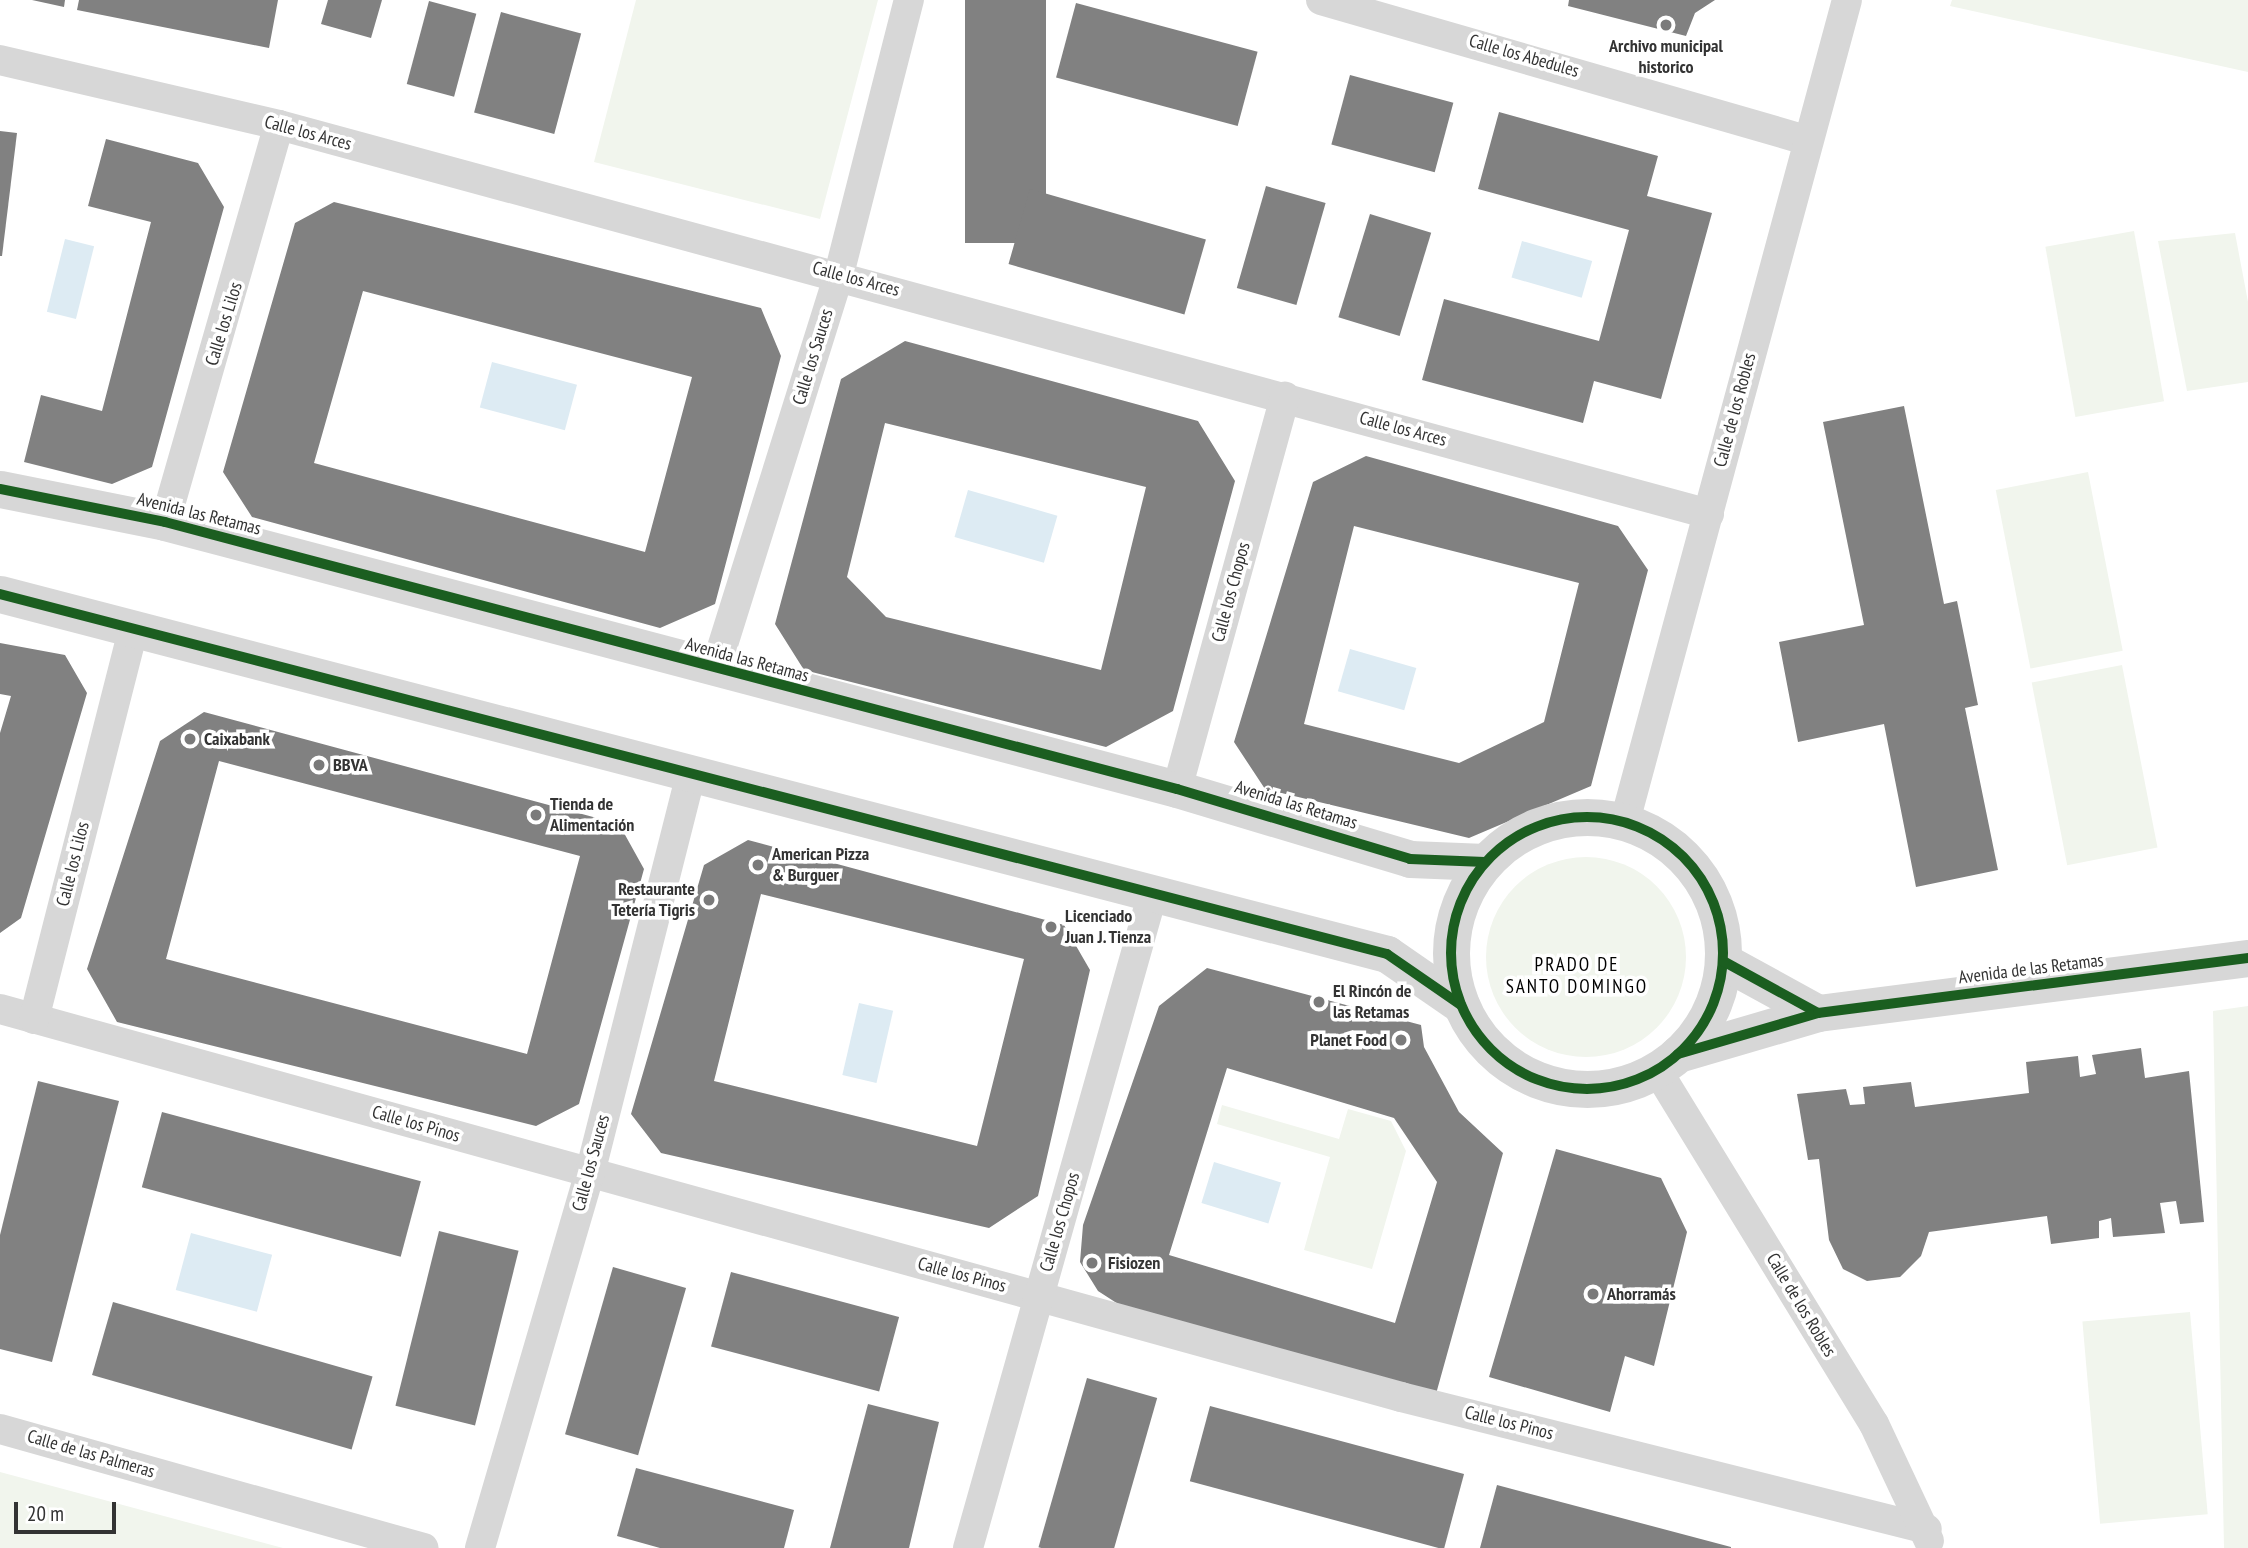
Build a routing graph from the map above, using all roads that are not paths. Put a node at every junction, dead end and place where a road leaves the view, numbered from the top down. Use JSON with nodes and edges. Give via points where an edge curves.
{"nodes":[{"id":1,"x":909,"y":0,"type":"edge"},
{"id":2,"x":1846,"y":0,"type":"edge"},
{"id":3,"x":1331,"y":1,"type":"edge"},
{"id":4,"x":0,"y":60,"type":"edge"},
{"id":5,"x":279,"y":125,"type":"junction"},
{"id":6,"x":1806,"y":140,"type":"junction"},
{"id":7,"x":839,"y":274,"type":"junction"},
{"id":8,"x":1285,"y":397,"type":"junction"},
{"id":9,"x":0,"y":489,"type":"edge"},
{"id":10,"x":1709,"y":514,"type":"junction"},
{"id":11,"x":165,"y":522,"type":"junction"},
{"id":12,"x":0,"y":594,"type":"edge"},
{"id":13,"x":134,"y":627,"type":"junction"},
{"id":14,"x":715,"y":670,"type":"junction"},
{"id":15,"x":691,"y":775,"type":"junction"},
{"id":16,"x":1178,"y":789,"type":"junction"},
{"id":17,"x":1625,"y":821,"type":"junction"},
{"id":18,"x":1485,"y":862,"type":"junction"},
{"id":19,"x":1152,"y":896,"type":"junction"},
{"id":20,"x":2248,"y":958,"type":"edge"},
{"id":21,"x":1723,"y":961,"type":"junction"},
{"id":22,"x":1461,"y":1005,"type":"junction"},
{"id":23,"x":0,"y":1009,"type":"edge"},
{"id":24,"x":1818,"y":1013,"type":"junction"},
{"id":25,"x":34,"y":1019,"type":"junction"},
{"id":26,"x":1667,"y":1062,"type":"junction"},
{"id":27,"x":590,"y":1172,"type":"junction"},
{"id":28,"x":1039,"y":1295,"type":"junction"},
{"id":29,"x":0,"y":1429,"type":"edge"},
{"id":30,"x":1928,"y":1539,"type":"edge"},
{"id":31,"x":424,"y":1548,"type":"edge"},
{"id":32,"x":480,"y":1548,"type":"edge"},
{"id":33,"x":968,"y":1548,"type":"edge"}],
"edges":[{"from":1,"to":7,"type":"street","name":"Calle los Sauces"},
{"from":2,"to":6,"type":"street","name":"Calle de los Robles"},
{"from":3,"to":6,"type":"street","name":"Calle los Abedules"},
{"from":4,"to":5,"type":"street","name":"Calle los Arces"},
{"from":5,"to":7,"type":"street","name":"Calle los Arces"},
{"from":5,"to":11,"type":"street","name":"Calle los Lilos"},
{"from":6,"to":10,"type":"street","name":"Calle de los Robles"},
{"from":7,"to":8,"type":"street","name":"Calle los Arces"},
{"from":7,"to":14,"type":"street","name":"Calle los Sauces"},
{"from":8,"to":10,"type":"street","name":"Calle los Arces"},
{"from":8,"to":16,"type":"street","name":"Calle los Chopos"},
{"from":9,"to":11,"type":"street","name":"Avenida las Retamas"},
{"from":10,"to":17,"type":"street","name":"Calle de los Robles"},
{"from":11,"to":14,"type":"street","name":"Avenida las Retamas"},
{"from":12,"to":13,"type":"street"},
{"from":13,"to":15,"type":"street"},
{"from":13,"to":25,"type":"street","name":"Calle los Lilos"},
{"from":14,"to":16,"type":"street","name":"Avenida las Retamas"},
{"from":15,"to":19,"type":"street"},
{"from":15,"to":27,"type":"street","name":"Calle los Sauces"},
{"from":16,"to":18,"type":"street","name":"Avenida las Retamas","via":[[1410,859]]},
{"from":17,"to":18,"type":"street","via":[[1588,816],[1549,821],[1514,837]]},
{"from":17,"to":21,"type":"street","via":[[1667,841],[1699,874],[1719,915]]},
{"from":18,"to":22,"type":"street","via":[[1463,894],[1452,930],[1451,968]]},
{"from":19,"to":22,"type":"street","via":[[1387,954]]},
{"from":19,"to":28,"type":"street","name":"Calle los Chopos"},
{"from":20,"to":24,"type":"street","name":"Avenida de las Retamas"},
{"from":21,"to":24,"type":"street"},
{"from":21,"to":26,"type":"street","via":[[1717,996]]},
{"from":22,"to":26,"type":"street","name":"Avenida de las Retamas","via":[[1499,1057],[1538,1080],[1578,1089],[1619,1085]]},
{"from":23,"to":25,"type":"street","name":"Calle los Pinos"},
{"from":24,"to":26,"type":"street","name":"Avenida de las Retamas"},
{"from":25,"to":27,"type":"street","name":"Calle los Pinos"},
{"from":26,"to":30,"type":"street","name":"Calle de los Robles","via":[[1874,1424]]},
{"from":27,"to":28,"type":"street","name":"Calle los Pinos"},
{"from":27,"to":32,"type":"street","name":"Calle los Sauces"},
{"from":28,"to":30,"type":"street","name":"Calle los Pinos"},
{"from":28,"to":33,"type":"street","name":"Calle los Chopos"},
{"from":29,"to":31,"type":"street","name":"Calle de las Palmeras"}]}
